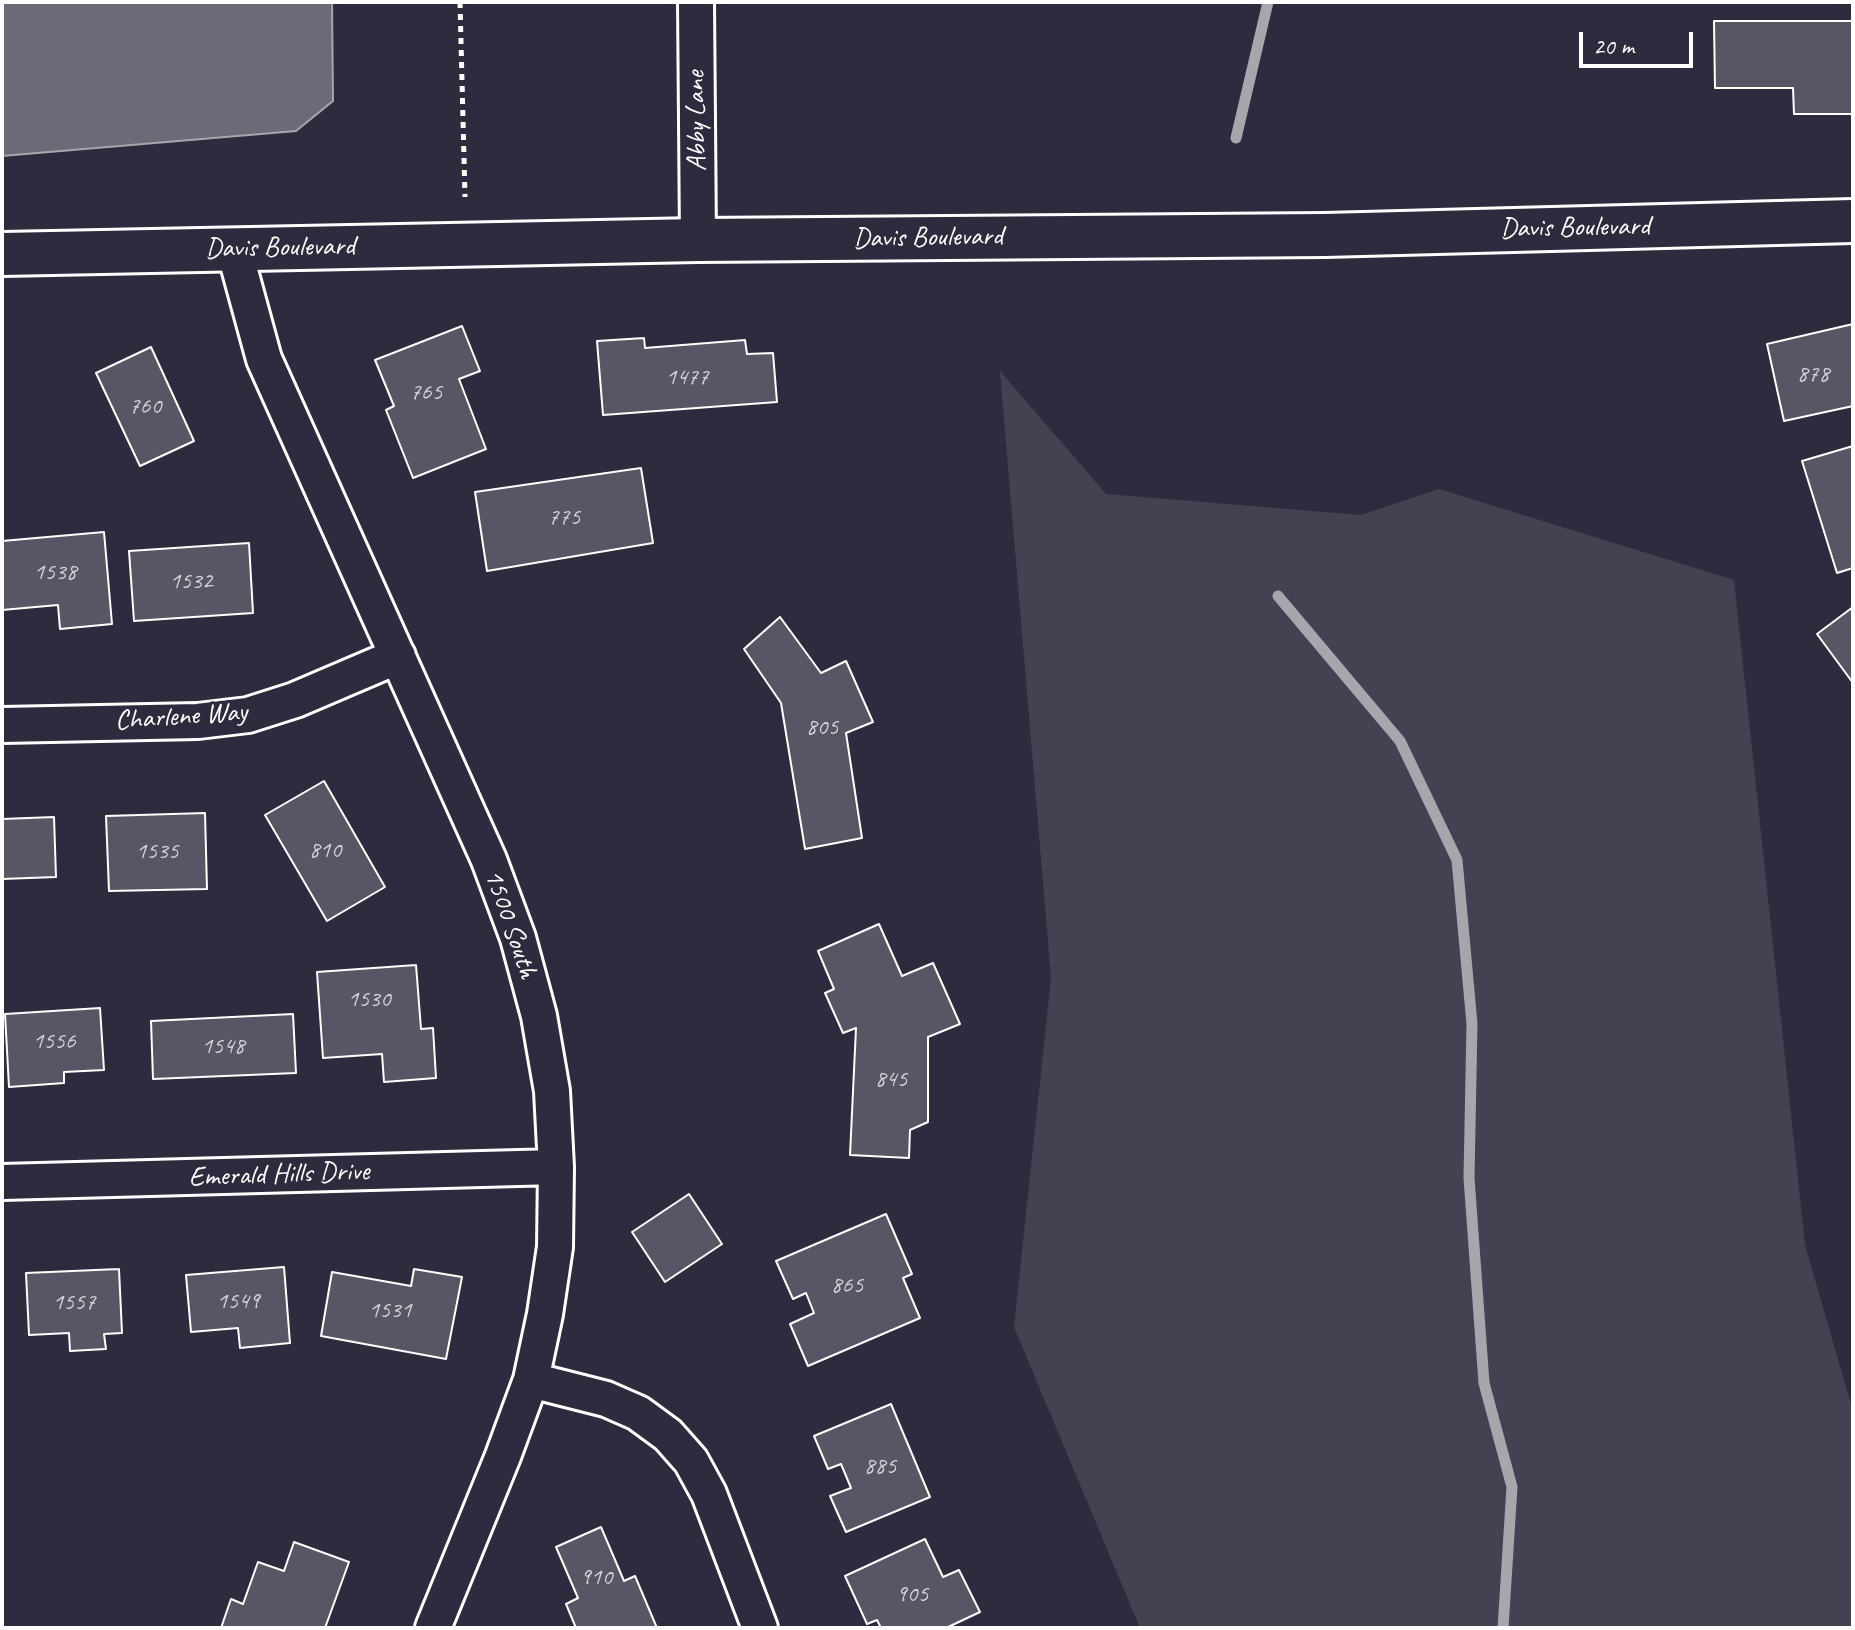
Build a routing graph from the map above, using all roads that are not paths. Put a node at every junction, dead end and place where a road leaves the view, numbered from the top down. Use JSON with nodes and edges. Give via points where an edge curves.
{"nodes":[{"id":1,"x":696,"y":2,"type":"edge"},
{"id":2,"x":1853,"y":221,"type":"edge"},
{"id":3,"x":698,"y":240,"type":"junction"},
{"id":4,"x":234,"y":249,"type":"junction"},
{"id":5,"x":2,"y":254,"type":"edge"},
{"id":6,"x":398,"y":656,"type":"junction"},
{"id":7,"x":2,"y":725,"type":"edge"},
{"id":8,"x":556,"y":1167,"type":"junction"},
{"id":9,"x":2,"y":1182,"type":"edge"},
{"id":10,"x":531,"y":1380,"type":"junction"},
{"id":11,"x":433,"y":1628,"type":"edge"},
{"id":12,"x":760,"y":1628,"type":"edge"}],
"edges":[{"from":1,"to":3,"type":"street","name":"Abby Lane"},
{"from":2,"to":3,"type":"street","name":"Davis Boulevard","via":[[1325,235]]},
{"from":3,"to":4,"type":"street","name":"Davis Boulevard"},
{"from":4,"to":5,"type":"street","name":"Davis Boulevard"},
{"from":4,"to":6,"type":"street","name":"1500 South","via":[[264,359]]},
{"from":6,"to":7,"type":"street","name":"Charlene Way","via":[[248,715]]},
{"from":6,"to":8,"type":"street","name":"1500 South","via":[[518,938],[550,1076]]},
{"from":8,"to":9,"type":"street","name":"Emerald Hills Drive"},
{"from":8,"to":10,"type":"street","name":"1500 South","via":[[555,1247]]},
{"from":10,"to":11,"type":"street","name":"1500 South"},
{"from":10,"to":12,"type":"street","via":[[606,1399],[668,1435],[691,1461],[709,1494]]}]}
